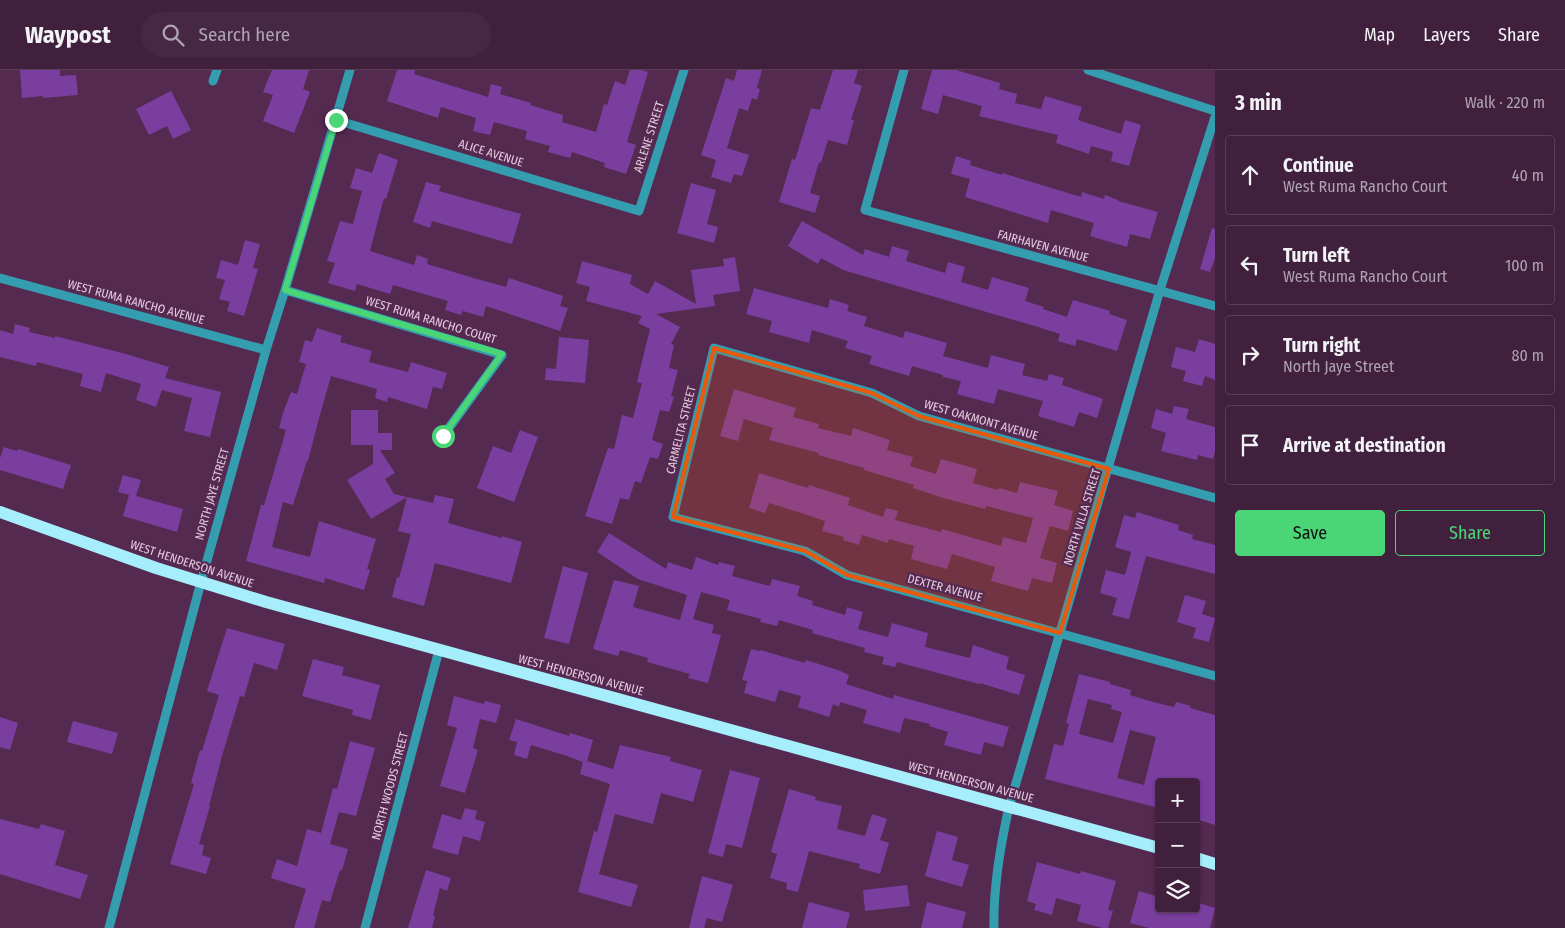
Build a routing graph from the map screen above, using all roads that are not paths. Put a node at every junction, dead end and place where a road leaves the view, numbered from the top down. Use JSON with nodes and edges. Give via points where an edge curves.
{"nodes":[{"id":1,"x":217,"y":70,"type":"edge"},
{"id":2,"x":350,"y":70,"type":"edge"},
{"id":3,"x":684,"y":70,"type":"edge"},
{"id":4,"x":904,"y":70,"type":"edge"},
{"id":5,"x":1088,"y":70,"type":"edge"},
{"id":6,"x":214,"y":81,"type":"dead end"},
{"id":7,"x":1215,"y":111,"type":"edge"},
{"id":8,"x":1215,"y":117,"type":"edge"},
{"id":9,"x":336,"y":120,"type":"junction"},
{"id":10,"x":639,"y":211,"type":"joint"},
{"id":11,"x":0,"y":278,"type":"edge"},
{"id":12,"x":285,"y":290,"type":"junction"},
{"id":13,"x":1160,"y":290,"type":"junction"},
{"id":14,"x":1215,"y":306,"type":"edge"},
{"id":15,"x":714,"y":348,"type":"joint"},
{"id":16,"x":266,"y":350,"type":"junction"},
{"id":17,"x":443,"y":436,"type":"dead end"},
{"id":18,"x":1109,"y":469,"type":"junction"},
{"id":19,"x":1215,"y":498,"type":"edge"},
{"id":20,"x":0,"y":512,"type":"edge"},
{"id":21,"x":673,"y":517,"type":"joint"},
{"id":22,"x":201,"y":582,"type":"junction"},
{"id":23,"x":1060,"y":633,"type":"junction"},
{"id":24,"x":439,"y":650,"type":"junction"},
{"id":25,"x":1215,"y":676,"type":"edge"},
{"id":26,"x":1009,"y":807,"type":"junction"},
{"id":27,"x":1155,"y":847,"type":"edge"},
{"id":28,"x":1200,"y":859,"type":"edge"},
{"id":29,"x":1215,"y":864,"type":"edge"},
{"id":30,"x":109,"y":928,"type":"edge"},
{"id":31,"x":365,"y":928,"type":"edge"},
{"id":32,"x":994,"y":928,"type":"edge"}],
"edges":[{"from":1,"to":6,"type":"street"},
{"from":2,"to":9,"type":"street","name":"NORTH JAYE STREET"},
{"from":3,"to":10,"type":"street","name":"ARLENE STREET"},
{"from":4,"to":13,"type":"street","name":"FAIRHAVEN AVENUE","via":[[865,210]]},
{"from":5,"to":7,"type":"street"},
{"from":8,"to":13,"type":"street","name":"NORTH VILLA STREET"},
{"from":9,"to":10,"type":"street","name":"ALICE AVENUE"},
{"from":9,"to":12,"type":"street","name":"NORTH JAYE STREET"},
{"from":11,"to":16,"type":"street","name":"WEST RUMA RANCHO AVENUE"},
{"from":12,"to":16,"type":"street","name":"NORTH JAYE STREET"},
{"from":12,"to":17,"type":"street","name":"WEST RUMA RANCHO COURT","via":[[502,354]]},
{"from":13,"to":14,"type":"street","name":"FAIRHAVEN AVENUE"},
{"from":13,"to":18,"type":"street","name":"NORTH VILLA STREET"},
{"from":15,"to":18,"type":"street","name":"WEST OAKMONT AVENUE","via":[[872,393],[919,416]]},
{"from":15,"to":21,"type":"street","name":"CARMELITA STREET"},
{"from":16,"to":22,"type":"street","name":"NORTH JAYE STREET"},
{"from":18,"to":19,"type":"street","name":"WEST OAKMONT AVENUE"},
{"from":18,"to":23,"type":"street","name":"NORTH VILLA STREET"},
{"from":20,"to":22,"type":"main road","name":"WEST HENDERSON AVENUE"},
{"from":21,"to":23,"type":"street","name":"DEXTER AVENUE","via":[[805,551],[848,574]]},
{"from":22,"to":24,"type":"main road","name":"WEST HENDERSON AVENUE"},
{"from":22,"to":30,"type":"street","name":"NORTH JAYE STREET"},
{"from":23,"to":25,"type":"street","name":"DEXTER AVENUE"},
{"from":23,"to":26,"type":"street","name":"NORTH VILLA STREET"},
{"from":24,"to":26,"type":"main road","name":"WEST HENDERSON AVENUE"},
{"from":24,"to":31,"type":"street","name":"NORTH WOODS STREET"},
{"from":26,"to":27,"type":"main road","name":"WEST HENDERSON AVENUE"},
{"from":26,"to":32,"type":"street","name":"NORTH VILLA STREET","via":[[999,860]]},
{"from":28,"to":29,"type":"main road"}]}
